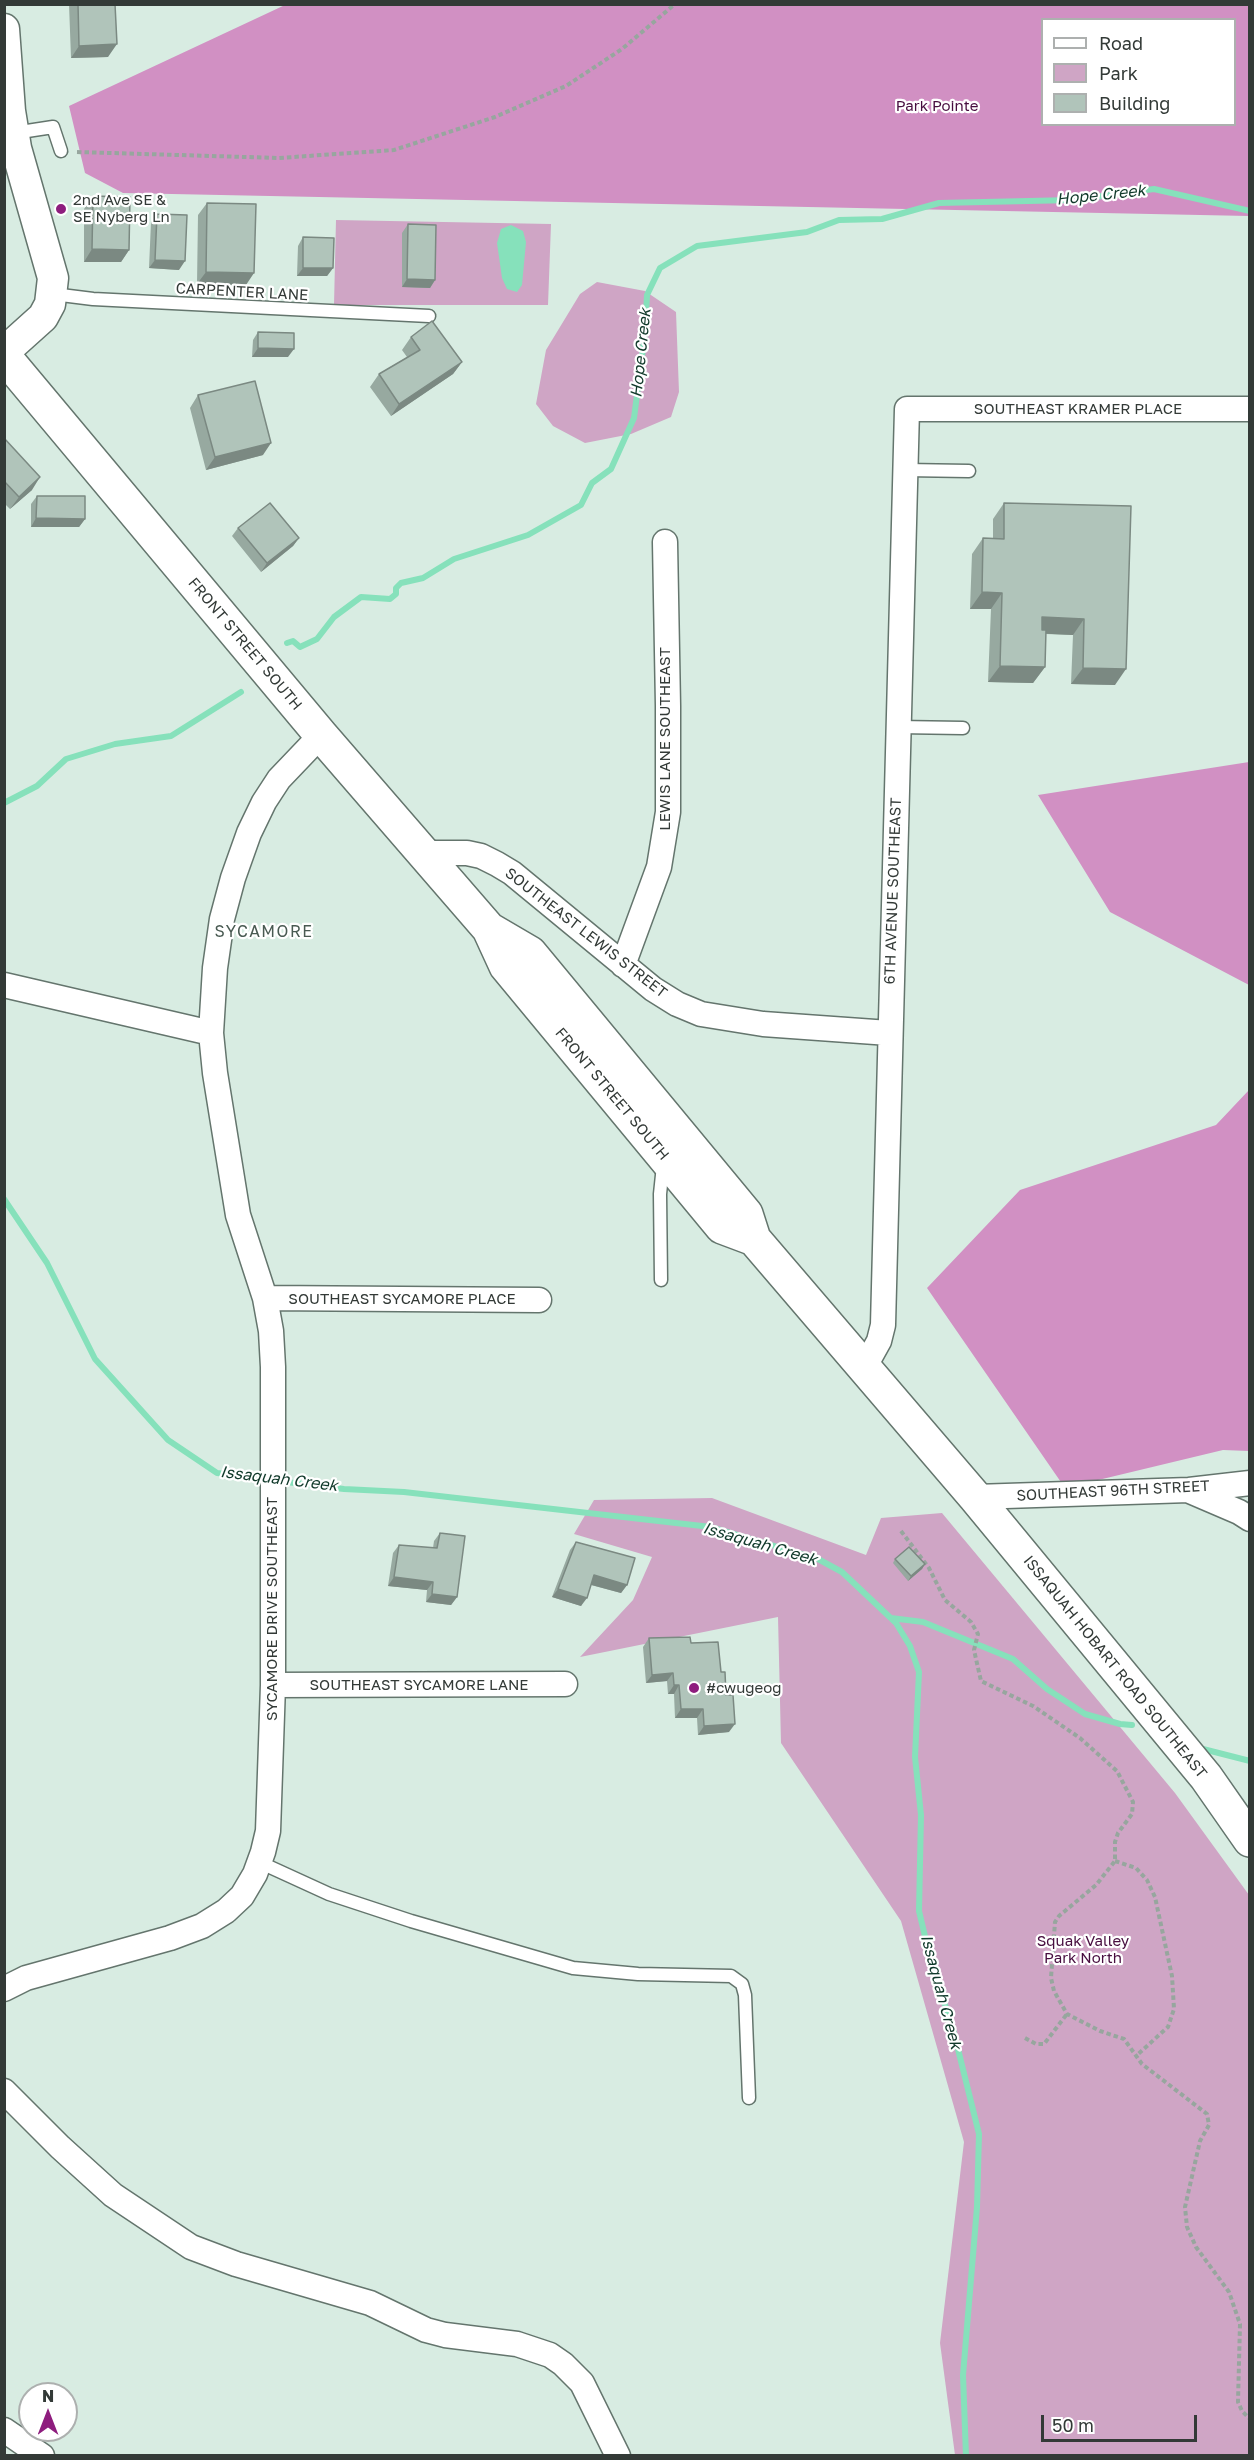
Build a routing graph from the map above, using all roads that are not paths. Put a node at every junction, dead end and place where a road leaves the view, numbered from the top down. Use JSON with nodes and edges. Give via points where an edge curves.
{"nodes":[{"id":1,"x":4,"y":29,"type":"edge"},
{"id":2,"x":14,"y":133,"type":"junction"},
{"id":3,"x":61,"y":151,"type":"road end"},
{"id":4,"x":53,"y":294,"type":"junction"},
{"id":5,"x":429,"y":316,"type":"dead end"},
{"id":6,"x":4,"y":352,"type":"edge"},
{"id":7,"x":4,"y":356,"type":"edge"},
{"id":8,"x":907,"y":409,"type":"joint"},
{"id":9,"x":1250,"y":409,"type":"edge"},
{"id":10,"x":905,"y":470,"type":"junction"},
{"id":11,"x":969,"y":471,"type":"dead end"},
{"id":12,"x":665,"y":542,"type":"dead end"},
{"id":13,"x":898,"y":727,"type":"junction"},
{"id":14,"x":963,"y":728,"type":"dead end"},
{"id":15,"x":321,"y":735,"type":"junction"},
{"id":16,"x":425,"y":853,"type":"junction"},
{"id":17,"x":623,"y":965,"type":"junction"},
{"id":18,"x":4,"y":985,"type":"edge"},
{"id":19,"x":211,"y":1033,"type":"junction"},
{"id":20,"x":889,"y":1033,"type":"junction"},
{"id":21,"x":625,"y":1087,"type":"junction"},
{"id":22,"x":667,"y":1161,"type":"junction"},
{"id":23,"x":754,"y":1239,"type":"junction"},
{"id":24,"x":660,"y":1280,"type":"dead end"},
{"id":25,"x":265,"y":1298,"type":"junction"},
{"id":26,"x":539,"y":1300,"type":"dead end"},
{"id":27,"x":864,"y":1368,"type":"junction"},
{"id":28,"x":1250,"y":1483,"type":"edge"},
{"id":29,"x":1189,"y":1491,"type":"junction"},
{"id":30,"x":975,"y":1497,"type":"junction"},
{"id":31,"x":1250,"y":1519,"type":"edge"},
{"id":32,"x":565,"y":1684,"type":"dead end"},
{"id":33,"x":273,"y":1685,"type":"junction"},
{"id":34,"x":1250,"y":1840,"type":"edge"},
{"id":35,"x":259,"y":1862,"type":"junction"},
{"id":36,"x":4,"y":1989,"type":"edge"},
{"id":37,"x":4,"y":2091,"type":"edge"},
{"id":38,"x":749,"y":2098,"type":"dead end"},
{"id":39,"x":4,"y":2430,"type":"edge"},
{"id":40,"x":42,"y":2456,"type":"edge"},
{"id":41,"x":618,"y":2456,"type":"edge"}],
"edges":[{"from":1,"to":2,"type":"street"},
{"from":2,"to":3,"type":"lane","via":[[53,127]]},
{"from":2,"to":4,"type":"street","via":[[49,258]]},
{"from":4,"to":5,"type":"lane","name":"CARPENTER LANE"},
{"from":4,"to":6,"type":"street","via":[[43,317]]},
{"from":7,"to":15,"type":"main road","name":"FRONT STREET SOUTH"},
{"from":8,"to":9,"type":"street","name":"SOUTHEAST KRAMER PLACE"},
{"from":8,"to":10,"type":"street","name":"6TH AVENUE SOUTHEAST"},
{"from":10,"to":11,"type":"lane"},
{"from":10,"to":13,"type":"street","name":"6TH AVENUE SOUTHEAST"},
{"from":12,"to":17,"type":"street","name":"LEWIS LANE SOUTHEAST","via":[[668,812],[659,867]]},
{"from":13,"to":14,"type":"lane"},
{"from":13,"to":20,"type":"street","name":"6TH AVENUE SOUTHEAST"},
{"from":15,"to":16,"type":"main road","name":"FRONT STREET SOUTH"},
{"from":15,"to":19,"type":"street","name":"SYCAMORE DRIVE SOUTHEAST","via":[[279,779],[249,833],[222,919]]},
{"from":16,"to":17,"type":"street","name":"SOUTHEAST LEWIS STREET","via":[[467,853],[497,864]]},
{"from":16,"to":21,"type":"main road","name":"FRONT STREET SOUTH","via":[[489,929],[506,966]]},
{"from":17,"to":20,"type":"street","name":"SOUTHEAST LEWIS STREET","via":[[653,989],[701,1014],[763,1024]]},
{"from":18,"to":19,"type":"street"},
{"from":19,"to":25,"type":"street","name":"SYCAMORE DRIVE SOUTHEAST","via":[[238,1215]]},
{"from":20,"to":27,"type":"street","name":"6TH AVENUE SOUTHEAST","via":[[883,1325]]},
{"from":21,"to":22,"type":"main road","name":"FRONT STREET SOUTH"},
{"from":21,"to":23,"type":"main road","name":"FRONT STREET SOUTH","via":[[746,1214]]},
{"from":22,"to":23,"type":"main road","name":"FRONT STREET SOUTH","via":[[722,1227]]},
{"from":22,"to":24,"type":"lane","via":[[660,1194]]},
{"from":23,"to":27,"type":"main road","name":"FRONT STREET SOUTH"},
{"from":25,"to":26,"type":"street","name":"SOUTHEAST SYCAMORE PLACE"},
{"from":25,"to":33,"type":"street","name":"SYCAMORE DRIVE SOUTHEAST","via":[[273,1366]]},
{"from":27,"to":30,"type":"main road","name":"FRONT STREET SOUTH"},
{"from":28,"to":29,"type":"street","name":"SOUTHEAST 96TH STREET"},
{"from":29,"to":30,"type":"street","name":"SOUTHEAST 96TH STREET"},
{"from":29,"to":31,"type":"street"},
{"from":30,"to":34,"type":"main road","name":"ISSAQUAH HOBART ROAD SOUTHEAST","via":[[1206,1777]]},
{"from":32,"to":33,"type":"street","name":"SOUTHEAST SYCAMORE LANE"},
{"from":33,"to":35,"type":"street","name":"SYCAMORE DRIVE SOUTHEAST","via":[[268,1831]]},
{"from":35,"to":36,"type":"street","name":"SYCAMORE DRIVE SOUTHEAST","via":[[242,1896],[202,1926],[26,1978]]},
{"from":35,"to":38,"type":"lane","via":[[329,1894],[573,1968],[731,1976],[742,1984],[745,1995]]},
{"from":37,"to":41,"type":"street","via":[[113,2195],[192,2247],[236,2264],[370,2303],[426,2330],[517,2344],[550,2355],[582,2383]]},
{"from":39,"to":40,"type":"street"}]}
